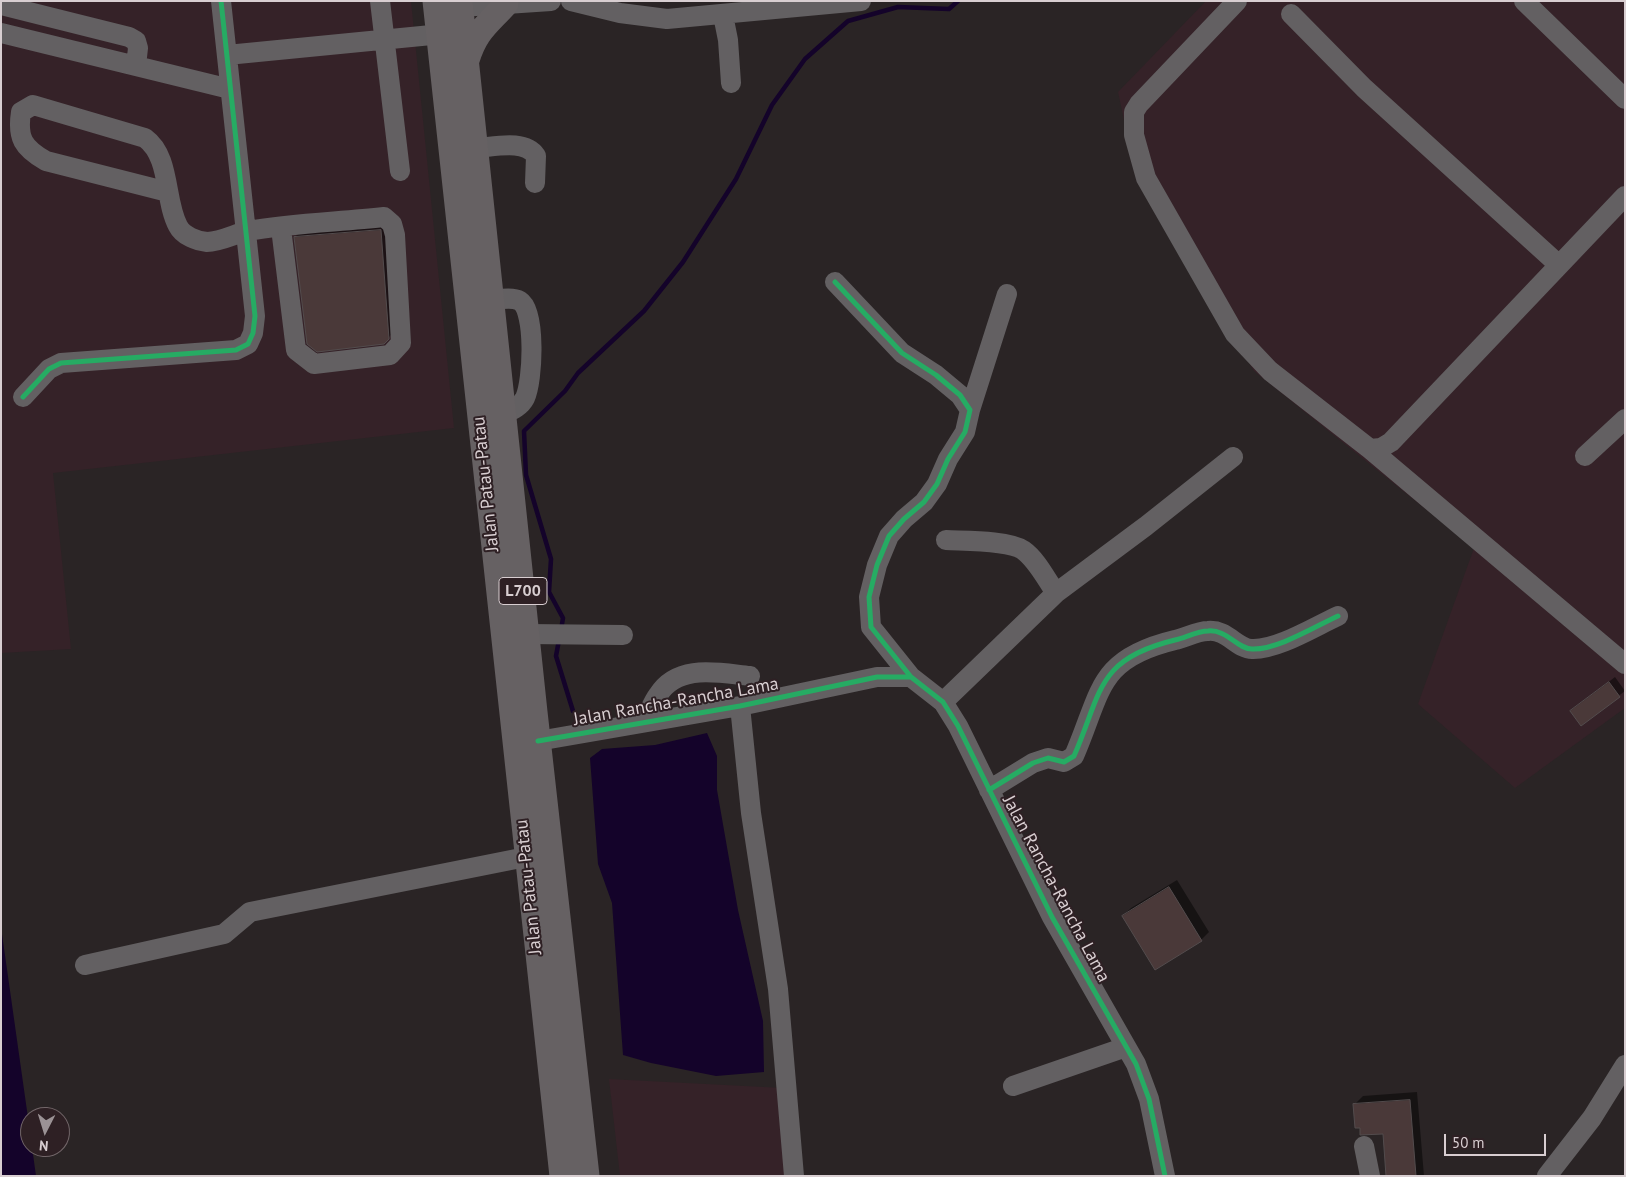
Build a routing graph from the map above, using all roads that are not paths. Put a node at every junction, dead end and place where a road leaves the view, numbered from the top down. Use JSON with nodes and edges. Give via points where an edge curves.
{"nodes":[{"id":1,"x":221,"y":1,"type":"edge"},
{"id":2,"x":380,"y":1,"type":"edge"},
{"id":3,"x":551,"y":1,"type":"edge"},
{"id":4,"x":571,"y":1,"type":"edge"},
{"id":5,"x":861,"y":1,"type":"edge"},
{"id":6,"x":1237,"y":1,"type":"edge"},
{"id":7,"x":1524,"y":1,"type":"edge"},
{"id":8,"x":461,"y":4,"type":"edge"},
{"id":9,"x":506,"y":4,"type":"junction"},
{"id":10,"x":1,"y":5,"type":"edge"},
{"id":11,"x":435,"y":5,"type":"edge"},
{"id":12,"x":1291,"y":14,"type":"dead end"},
{"id":13,"x":723,"y":15,"type":"junction"},
{"id":14,"x":464,"y":32,"type":"junction"},
{"id":15,"x":1,"y":33,"type":"edge"},
{"id":16,"x":438,"y":34,"type":"junction"},
{"id":17,"x":384,"y":39,"type":"junction"},
{"id":18,"x":227,"y":55,"type":"junction"},
{"id":19,"x":467,"y":60,"type":"junction"},
{"id":20,"x":136,"y":66,"type":"junction"},
{"id":21,"x":731,"y":83,"type":"dead end"},
{"id":22,"x":230,"y":89,"type":"junction"},
{"id":23,"x":1625,"y":99,"type":"edge"},
{"id":24,"x":476,"y":148,"type":"junction"},
{"id":25,"x":400,"y":171,"type":"dead end"},
{"id":26,"x":535,"y":183,"type":"dead end"},
{"id":27,"x":168,"y":192,"type":"junction"},
{"id":28,"x":1625,"y":196,"type":"edge"},
{"id":29,"x":281,"y":228,"type":"junction"},
{"id":30,"x":247,"y":231,"type":"junction"},
{"id":31,"x":1559,"y":265,"type":"junction"},
{"id":32,"x":835,"y":282,"type":"dead end"},
{"id":33,"x":1007,"y":294,"type":"dead end"},
{"id":34,"x":493,"y":300,"type":"junction"},
{"id":35,"x":23,"y":397,"type":"dead end"},
{"id":36,"x":970,"y":410,"type":"junction"},
{"id":37,"x":504,"y":414,"type":"junction"},
{"id":38,"x":1625,"y":419,"type":"edge"},
{"id":39,"x":1370,"y":450,"type":"junction"},
{"id":40,"x":1586,"y":456,"type":"dead end"},
{"id":41,"x":1233,"y":457,"type":"dead end"},
{"id":42,"x":946,"y":540,"type":"dead end"},
{"id":43,"x":1056,"y":593,"type":"junction"},
{"id":44,"x":1338,"y":616,"type":"dead end"},
{"id":45,"x":527,"y":634,"type":"junction"},
{"id":46,"x":623,"y":635,"type":"dead end"},
{"id":47,"x":1625,"y":664,"type":"edge"},
{"id":48,"x":750,"y":676,"type":"dead end"},
{"id":49,"x":911,"y":677,"type":"junction"},
{"id":50,"x":943,"y":702,"type":"junction"},
{"id":51,"x":740,"y":706,"type":"junction"},
{"id":52,"x":644,"y":722,"type":"junction"},
{"id":53,"x":538,"y":741,"type":"junction"},
{"id":54,"x":988,"y":790,"type":"junction"},
{"id":55,"x":526,"y":857,"type":"junction"},
{"id":56,"x":84,"y":965,"type":"dead end"},
{"id":57,"x":1126,"y":1047,"type":"junction"},
{"id":58,"x":1625,"y":1065,"type":"edge"},
{"id":59,"x":1013,"y":1086,"type":"dead end"},
{"id":60,"x":1364,"y":1146,"type":"dead end"},
{"id":61,"x":562,"y":1176,"type":"edge"},
{"id":62,"x":587,"y":1176,"type":"edge"},
{"id":63,"x":794,"y":1176,"type":"edge"},
{"id":64,"x":1165,"y":1176,"type":"edge"},
{"id":65,"x":1370,"y":1176,"type":"edge"},
{"id":66,"x":1547,"y":1176,"type":"edge"}],
"edges":[{"from":1,"to":18,"type":"street"},
{"from":2,"to":17,"type":"street"},
{"from":3,"to":9,"type":"street"},
{"from":4,"to":13,"type":"street","via":[[620,13],[667,19]]},
{"from":5,"to":13,"type":"street"},
{"from":6,"to":39,"type":"street","via":[[1134,112],[1134,135],[1146,178],[1235,334],[1270,371]]},
{"from":7,"to":23,"type":"street"},
{"from":8,"to":9,"type":"street"},
{"from":8,"to":11,"type":"street"},
{"from":8,"to":14,"type":"main road","name":"Jalan Patau-Patau","number":"L700"},
{"from":9,"to":19,"type":"main road","via":[[474,40]]},
{"from":10,"to":20,"type":"street","via":[[129,37],[136,41],[138,48]]},
{"from":11,"to":16,"type":"main road","name":"Jalan Patau-Patau","number":"L700"},
{"from":12,"to":31,"type":"street","via":[[1364,88]]},
{"from":13,"to":21,"type":"street"},
{"from":14,"to":16,"type":"street"},
{"from":14,"to":19,"type":"main road","name":"Jalan Patau-Patau","number":"L700"},
{"from":15,"to":20,"type":"street"},
{"from":16,"to":17,"type":"street"},
{"from":16,"to":55,"type":"main road","name":"Jalan Patau-Patau","number":"L700"},
{"from":17,"to":18,"type":"street"},
{"from":17,"to":25,"type":"street"},
{"from":18,"to":22,"type":"street"},
{"from":19,"to":24,"type":"main road","name":"Jalan Patau-Patau","number":"L700"},
{"from":20,"to":22,"type":"street"},
{"from":22,"to":30,"type":"street"},
{"from":24,"to":26,"type":"street","via":[[518,146],[529,149],[536,156]]},
{"from":24,"to":34,"type":"main road","name":"Jalan Patau-Patau","number":"L700"},
{"from":27,"to":27,"type":"street","via":[[156,150],[146,138],[33,105],[21,112],[21,137],[30,152],[46,161]]},
{"from":27,"to":30,"type":"street","via":[[178,227],[187,236],[209,242]]},
{"from":28,"to":31,"type":"street"},
{"from":29,"to":29,"type":"street","via":[[296,350],[300,355],[314,364],[390,355],[396,350],[401,343],[392,224],[384,217]]},
{"from":29,"to":30,"type":"street"},
{"from":30,"to":35,"type":"street","via":[[255,316],[248,344],[236,350],[61,363],[49,369]]},
{"from":31,"to":39,"type":"street","via":[[1391,442]]},
{"from":32,"to":36,"type":"street","via":[[902,354],[942,380],[960,395]]},
{"from":33,"to":36,"type":"street"},
{"from":34,"to":37,"type":"main road","name":"Jalan Patau-Patau","number":"L700"},
{"from":34,"to":37,"type":"street","via":[[520,301],[527,308],[530,335],[532,373],[527,393],[519,406]]},
{"from":36,"to":49,"type":"street","via":[[965,432],[937,484],[924,502],[889,536],[877,564],[869,597],[872,627]]},
{"from":37,"to":45,"type":"main road","name":"Jalan Patau-Patau","number":"L700"},
{"from":38,"to":40,"type":"street"},
{"from":39,"to":47,"type":"street"},
{"from":41,"to":43,"type":"street"},
{"from":42,"to":43,"type":"street","via":[[1021,549]]},
{"from":43,"to":50,"type":"street"},
{"from":44,"to":54,"type":"street","via":[[1266,648],[1250,650],[1227,634],[1208,631],[1133,654],[1104,681],[1074,756],[1064,762],[1048,758],[1033,763]]},
{"from":45,"to":46,"type":"street"},
{"from":45,"to":53,"type":"main road","name":"Jalan Patau-Patau","number":"L700"},
{"from":48,"to":52,"type":"street","via":[[707,672],[688,673],[671,680],[658,694]]},
{"from":49,"to":50,"type":"street","name":"Jalan Rancha-Rancha Lama"},
{"from":49,"to":51,"type":"street","name":"Jalan Rancha-Rancha Lama","via":[[877,677]]},
{"from":50,"to":54,"type":"street","name":"Jalan Rancha-Rancha Lama"},
{"from":51,"to":52,"type":"street","name":"Jalan Rancha-Rancha Lama"},
{"from":51,"to":63,"type":"street","via":[[751,813],[778,988]]},
{"from":52,"to":53,"type":"street","name":"Jalan Rancha-Rancha Lama"},
{"from":53,"to":62,"type":"main road","name":"Jalan Patau-Patau","number":"L700"},
{"from":54,"to":57,"type":"street","name":"Jalan Rancha-Rancha Lama","via":[[1052,917]]},
{"from":55,"to":56,"type":"street","via":[[250,912],[224,934]]},
{"from":55,"to":61,"type":"main road","name":"Jalan Patau-Patau","number":"L700"},
{"from":57,"to":59,"type":"street"},
{"from":57,"to":64,"type":"street","name":"Jalan Rancha-Rancha Lama","via":[[1149,1100]]},
{"from":58,"to":66,"type":"street","via":[[1592,1118]]},
{"from":60,"to":65,"type":"street"}]}
